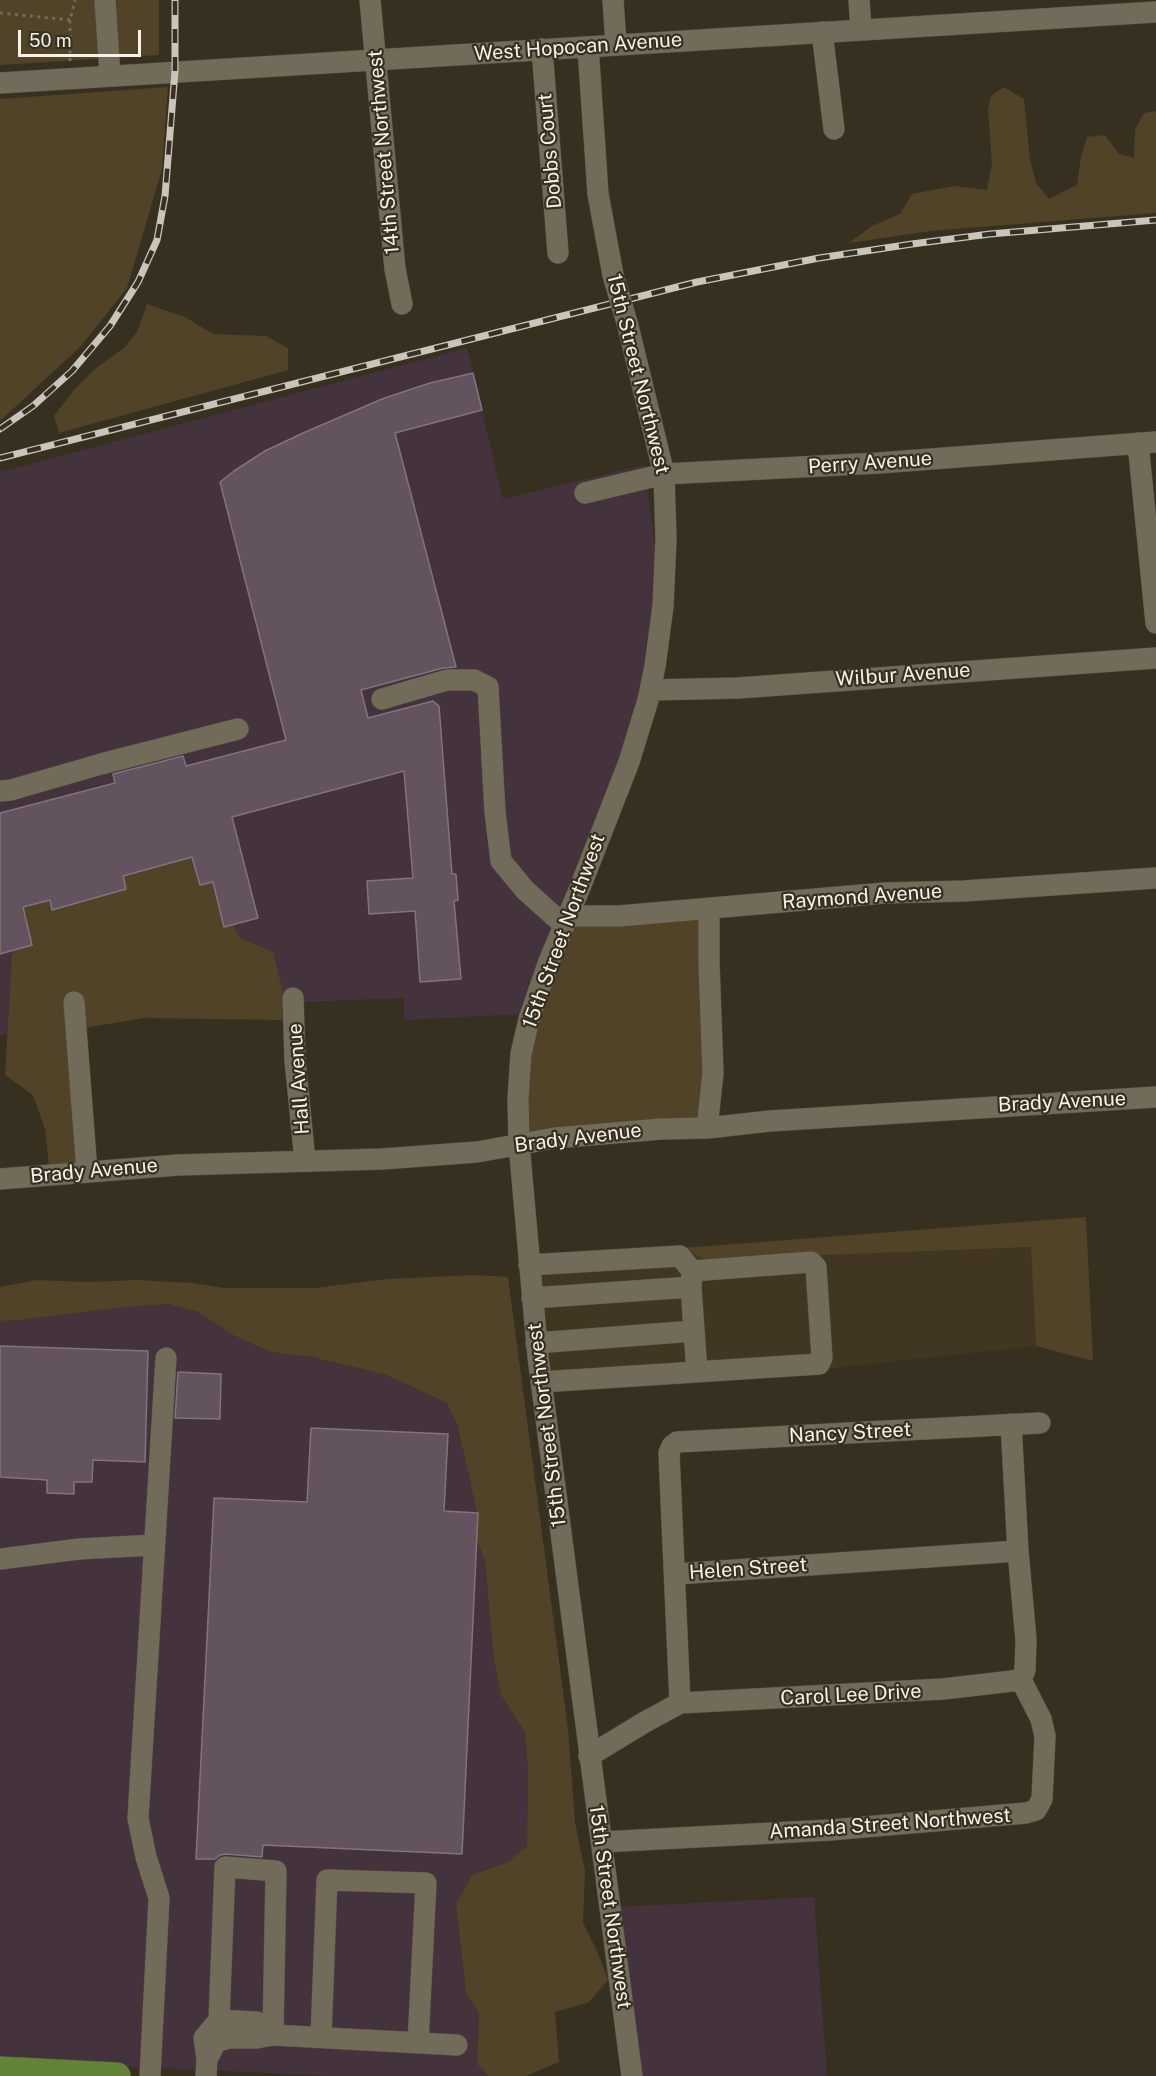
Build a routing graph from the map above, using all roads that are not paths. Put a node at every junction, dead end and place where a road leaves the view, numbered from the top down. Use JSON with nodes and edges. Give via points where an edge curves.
{"nodes":[{"id":1,"x":105,"y":0,"type":"edge"},
{"id":2,"x":370,"y":0,"type":"edge"},
{"id":3,"x":613,"y":0,"type":"edge"},
{"id":4,"x":859,"y":0,"type":"edge"},
{"id":5,"x":1091,"y":8,"type":"edge"},
{"id":6,"x":1156,"y":12,"type":"edge"},
{"id":7,"x":861,"y":30,"type":"junction"},
{"id":8,"x":822,"y":32,"type":"junction"},
{"id":9,"x":616,"y":44,"type":"junction"},
{"id":10,"x":588,"y":47,"type":"junction"},
{"id":11,"x":542,"y":49,"type":"junction"},
{"id":12,"x":375,"y":61,"type":"junction"},
{"id":13,"x":110,"y":75,"type":"junction"},
{"id":14,"x":0,"y":83,"type":"edge"},
{"id":15,"x":834,"y":129,"type":"dead end"},
{"id":16,"x":558,"y":254,"type":"dead end"},
{"id":17,"x":402,"y":304,"type":"dead end"},
{"id":18,"x":1147,"y":442,"type":"edge"},
{"id":19,"x":664,"y":474,"type":"junction"},
{"id":20,"x":585,"y":493,"type":"dead end"},
{"id":21,"x":1156,"y":623,"type":"edge"},
{"id":22,"x":1156,"y":658,"type":"edge"},
{"id":23,"x":650,"y":690,"type":"junction"},
{"id":24,"x":382,"y":699,"type":"dead end"},
{"id":25,"x":238,"y":729,"type":"dead end"},
{"id":26,"x":0,"y":791,"type":"edge"},
{"id":27,"x":1156,"y":878,"type":"edge"},
{"id":28,"x":709,"y":908,"type":"junction"},
{"id":29,"x":566,"y":921,"type":"junction"},
{"id":30,"x":293,"y":998,"type":"dead end"},
{"id":31,"x":74,"y":1002,"type":"dead end"},
{"id":32,"x":1156,"y":1097,"type":"edge"},
{"id":33,"x":707,"y":1128,"type":"junction"},
{"id":34,"x":519,"y":1144,"type":"junction"},
{"id":35,"x":305,"y":1161,"type":"junction"},
{"id":36,"x":87,"y":1172,"type":"junction"},
{"id":37,"x":0,"y":1179,"type":"edge"},
{"id":38,"x":529,"y":1265,"type":"junction"},
{"id":39,"x":691,"y":1279,"type":"junction"},
{"id":40,"x":532,"y":1298,"type":"junction"},
{"id":41,"x":694,"y":1331,"type":"junction"},
{"id":42,"x":536,"y":1343,"type":"junction"},
{"id":43,"x":165,"y":1358,"type":"dead end"},
{"id":44,"x":696,"y":1372,"type":"junction"},
{"id":45,"x":541,"y":1382,"type":"junction"},
{"id":46,"x":1040,"y":1423,"type":"dead end"},
{"id":47,"x":1011,"y":1424,"type":"junction"},
{"id":48,"x":154,"y":1545,"type":"junction"},
{"id":49,"x":1018,"y":1551,"type":"junction"},
{"id":50,"x":0,"y":1559,"type":"edge"},
{"id":51,"x":675,"y":1574,"type":"junction"},
{"id":52,"x":1021,"y":1680,"type":"junction"},
{"id":53,"x":680,"y":1703,"type":"junction"},
{"id":54,"x":589,"y":1756,"type":"junction"},
{"id":55,"x":602,"y":1842,"type":"junction"},
{"id":56,"x":219,"y":2020,"type":"junction"},
{"id":57,"x":273,"y":2035,"type":"junction"},
{"id":58,"x":321,"y":2037,"type":"junction"},
{"id":59,"x":418,"y":2043,"type":"junction"},
{"id":60,"x":458,"y":2045,"type":"dead end"},
{"id":61,"x":206,"y":2068,"type":"edge"},
{"id":62,"x":0,"y":2070,"type":"edge"},
{"id":63,"x":105,"y":2076,"type":"edge"},
{"id":64,"x":117,"y":2076,"type":"edge"},
{"id":65,"x":150,"y":2076,"type":"edge"},
{"id":66,"x":633,"y":2076,"type":"edge"}],
"edges":[{"from":1,"to":13,"type":"street"},
{"from":2,"to":12,"type":"street","name":"14th Street Northwest"},
{"from":3,"to":9,"type":"street"},
{"from":4,"to":7,"type":"street"},
{"from":5,"to":6,"type":"street","name":"West Hopocan Avenue"},
{"from":5,"to":7,"type":"street","name":"West Hopocan Avenue"},
{"from":7,"to":8,"type":"street","name":"West Hopocan Avenue"},
{"from":8,"to":9,"type":"street","name":"West Hopocan Avenue"},
{"from":8,"to":15,"type":"street"},
{"from":9,"to":10,"type":"street","name":"West Hopocan Avenue"},
{"from":10,"to":11,"type":"street","name":"West Hopocan Avenue"},
{"from":10,"to":19,"type":"street","name":"15th Street Northwest","bridge":true,"via":[[598,194],[613,275]]},
{"from":11,"to":12,"type":"street","name":"West Hopocan Avenue"},
{"from":11,"to":16,"type":"street","name":"Dobbs Court"},
{"from":12,"to":13,"type":"street","name":"West Hopocan Avenue"},
{"from":12,"to":17,"type":"street","name":"14th Street Northwest","via":[[395,270]]},
{"from":13,"to":14,"type":"street","name":"West Hopocan Avenue"},
{"from":18,"to":19,"type":"street","name":"Perry Avenue","via":[[879,463]]},
{"from":18,"to":21,"type":"street"},
{"from":19,"to":20,"type":"street","name":"Perry Avenue"},
{"from":19,"to":23,"type":"street","name":"15th Street Northwest","via":[[663,606]]},
{"from":22,"to":23,"type":"street","name":"Wilbur Avenue","via":[[738,688]]},
{"from":23,"to":29,"type":"street","name":"15th Street Northwest","via":[[629,762]]},
{"from":24,"to":29,"type":"street","via":[[447,680],[474,680],[488,687],[501,861],[525,890]]},
{"from":25,"to":26,"type":"street"},
{"from":27,"to":28,"type":"street","name":"Raymond Avenue","via":[[885,893]]},
{"from":28,"to":29,"type":"street","name":"Raymond Avenue"},
{"from":28,"to":33,"type":"street","via":[[713,1073]]},
{"from":29,"to":34,"type":"street","name":"15th Street Northwest","via":[[549,960],[523,1045]]},
{"from":30,"to":35,"type":"street","name":"Hall Avenue"},
{"from":31,"to":36,"type":"street"},
{"from":32,"to":33,"type":"street","name":"Brady Avenue"},
{"from":33,"to":34,"type":"street","name":"Brady Avenue"},
{"from":34,"to":35,"type":"street","name":"Brady Avenue","via":[[477,1152],[382,1160]]},
{"from":34,"to":38,"type":"street","name":"15th Street Northwest"},
{"from":35,"to":36,"type":"street","name":"Brady Avenue"},
{"from":36,"to":37,"type":"street","name":"Brady Avenue"},
{"from":38,"to":39,"type":"street","via":[[680,1256]]},
{"from":38,"to":40,"type":"street","name":"15th Street Northwest"},
{"from":39,"to":40,"type":"street"},
{"from":39,"to":41,"type":"street"},
{"from":39,"to":44,"type":"street","via":[[810,1262],[816,1267],[822,1358],[819,1364]]},
{"from":40,"to":42,"type":"street","name":"15th Street Northwest"},
{"from":41,"to":42,"type":"street"},
{"from":41,"to":44,"type":"street"},
{"from":42,"to":45,"type":"street","name":"15th Street Northwest"},
{"from":43,"to":48,"type":"street"},
{"from":44,"to":45,"type":"street"},
{"from":45,"to":54,"type":"street","name":"15th Street Northwest"},
{"from":46,"to":47,"type":"street","name":"Nancy Street"},
{"from":47,"to":49,"type":"street"},
{"from":47,"to":51,"type":"street","name":"Nancy Street","via":[[677,1442],[669,1453]]},
{"from":48,"to":50,"type":"street"},
{"from":48,"to":65,"type":"street","via":[[138,1818],[159,1898]]},
{"from":49,"to":51,"type":"street","name":"Helen Street"},
{"from":49,"to":52,"type":"street","via":[[1026,1640]]},
{"from":51,"to":53,"type":"street","name":"Helen Street"},
{"from":52,"to":53,"type":"street","name":"Carol Lee Drive","via":[[943,1689]]},
{"from":52,"to":55,"type":"street","name":"Amanda Street Northwest","via":[[1046,1736],[1042,1799],[1036,1810],[830,1830]]},
{"from":53,"to":54,"type":"street"},
{"from":54,"to":55,"type":"street","name":"15th Street Northwest"},
{"from":55,"to":66,"type":"street","name":"15th Street Northwest"},
{"from":56,"to":57,"type":"street","via":[[257,2022]]},
{"from":56,"to":57,"type":"street","via":[[225,1867],[276,1871]]},
{"from":56,"to":61,"type":"street","via":[[204,2038]]},
{"from":57,"to":58,"type":"street"},
{"from":57,"to":61,"type":"street","via":[[216,2042]]},
{"from":58,"to":59,"type":"street"},
{"from":58,"to":59,"type":"street","via":[[327,1880],[426,1883]]},
{"from":59,"to":60,"type":"street"},
{"from":62,"to":63,"type":"main road"},
{"from":63,"to":64,"type":"main road"}]}
